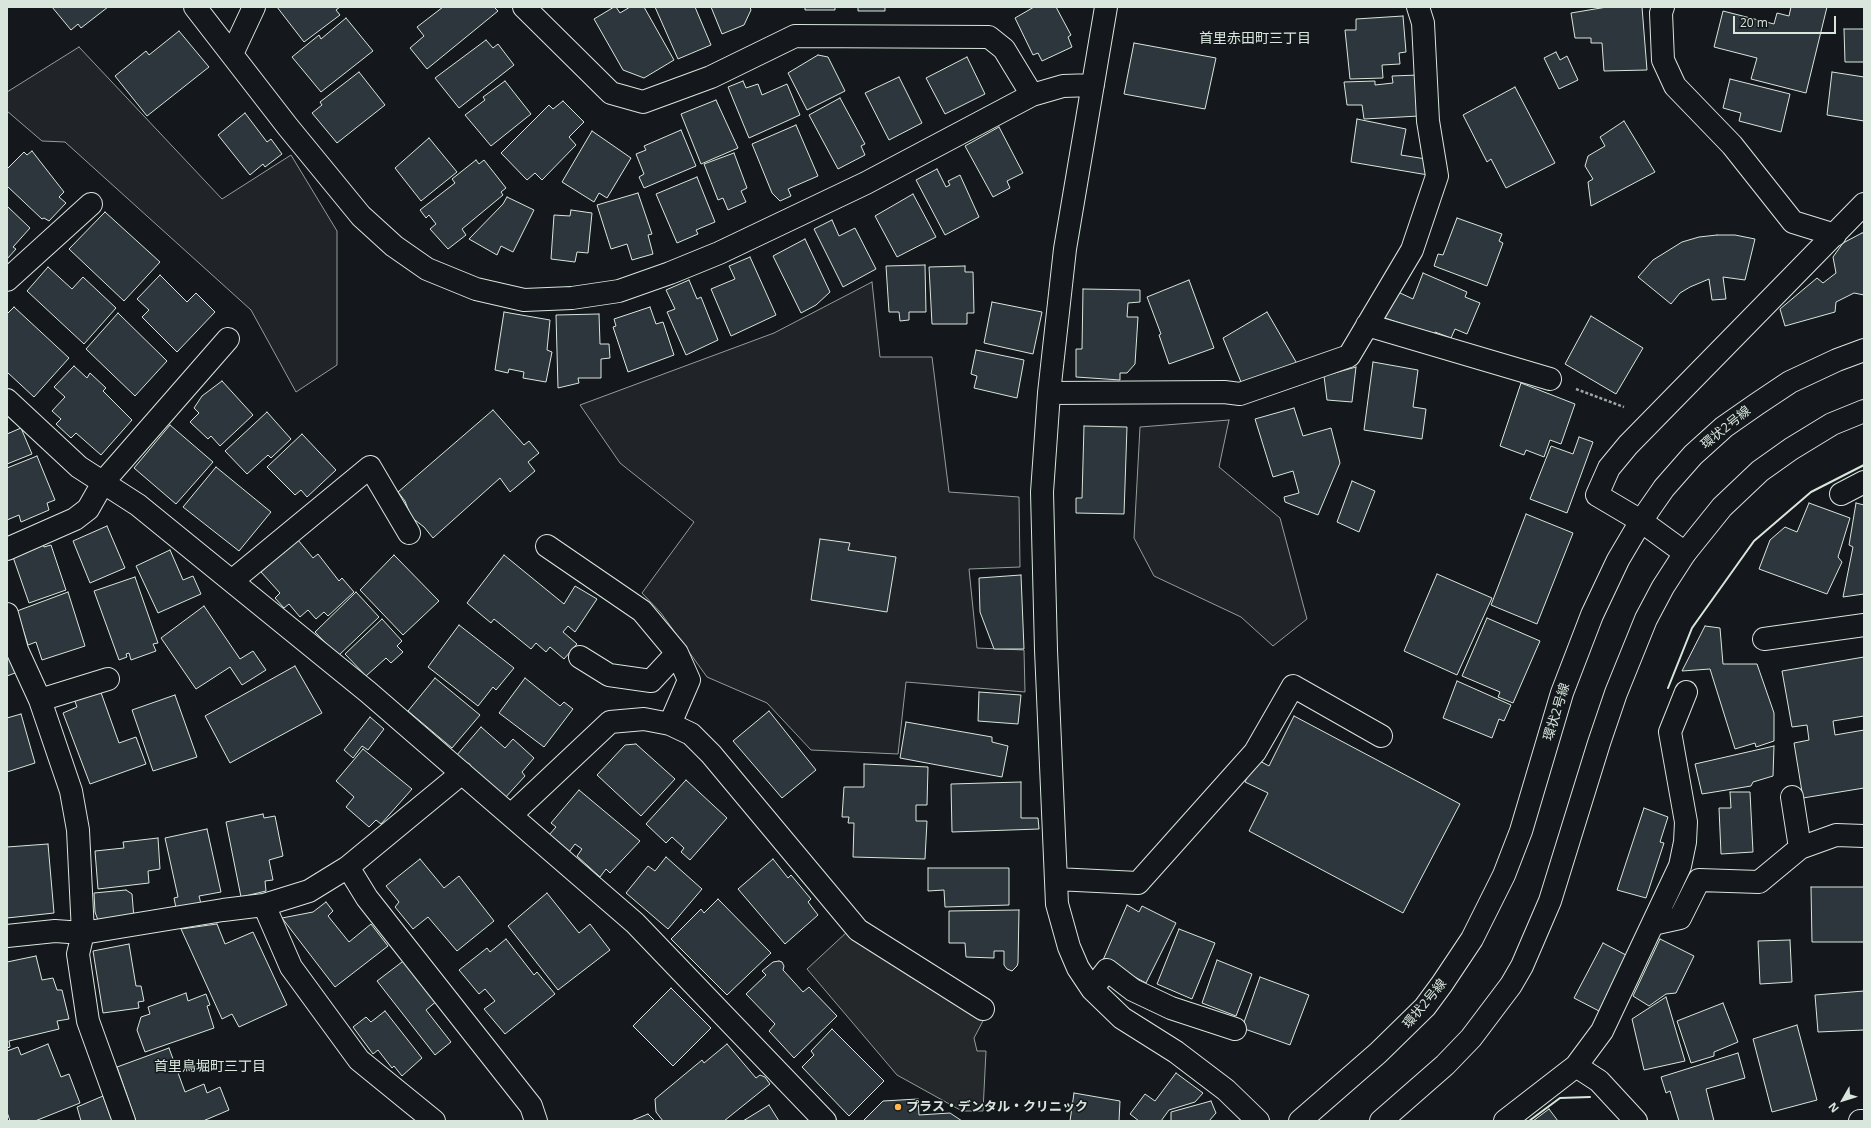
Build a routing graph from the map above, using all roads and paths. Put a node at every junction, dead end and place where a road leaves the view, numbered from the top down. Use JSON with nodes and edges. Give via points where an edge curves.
{"nodes":[{"id":1,"x":195,"y":7,"type":"edge"},
{"id":2,"x":254,"y":7,"type":"edge"},
{"id":3,"x":524,"y":7,"type":"edge"},
{"id":4,"x":1106,"y":7,"type":"edge"},
{"id":5,"x":1418,"y":7,"type":"edge"},
{"id":6,"x":1663,"y":7,"type":"edge"},
{"id":7,"x":232,"y":54,"type":"junction"},
{"id":8,"x":1093,"y":85,"type":"junction"},
{"id":9,"x":1032,"y":95,"type":"junction"},
{"id":10,"x":91,"y":204,"type":"dead end"},
{"id":11,"x":1864,"y":204,"type":"edge"},
{"id":12,"x":1835,"y":235,"type":"junction"},
{"id":13,"x":7,"y":280,"type":"edge"},
{"id":14,"x":1367,"y":325,"type":"junction"},
{"id":15,"x":228,"y":339,"type":"dead end"},
{"id":16,"x":1864,"y":350,"type":"edge"},
{"id":17,"x":1550,"y":379,"type":"joint"},
{"id":18,"x":1049,"y":393,"type":"junction"},
{"id":19,"x":7,"y":400,"type":"edge"},
{"id":20,"x":1864,"y":412,"type":"edge"},
{"id":21,"x":1655,"y":418,"type":"junction"},
{"id":22,"x":104,"y":482,"type":"junction"},
{"id":23,"x":1864,"y":482,"type":"edge"},
{"id":24,"x":1841,"y":494,"type":"dead end"},
{"id":25,"x":1641,"y":521,"type":"junction"},
{"id":26,"x":409,"y":533,"type":"dead end"},
{"id":27,"x":547,"y":546,"type":"dead end"},
{"id":28,"x":7,"y":549,"type":"edge"},
{"id":29,"x":1684,"y":553,"type":"junction"},
{"id":30,"x":233,"y":580,"type":"junction"},
{"id":31,"x":7,"y":614,"type":"edge"},
{"id":32,"x":1864,"y":625,"type":"edge"},
{"id":33,"x":1764,"y":640,"type":"dead end"},
{"id":34,"x":677,"y":653,"type":"junction"},
{"id":35,"x":580,"y":657,"type":"dead end"},
{"id":36,"x":108,"y":678,"type":"dead end"},
{"id":37,"x":1686,"y":692,"type":"dead end"},
{"id":38,"x":40,"y":700,"type":"junction"},
{"id":39,"x":670,"y":724,"type":"junction"},
{"id":40,"x":1381,"y":736,"type":"dead end"},
{"id":41,"x":462,"y":773,"type":"junction"},
{"id":42,"x":1792,"y":797,"type":"dead end"},
{"id":43,"x":511,"y":816,"type":"junction"},
{"id":44,"x":1864,"y":836,"type":"edge"},
{"id":45,"x":1800,"y":848,"type":"junction"},
{"id":46,"x":348,"y":867,"type":"junction"},
{"id":47,"x":1056,"y":879,"type":"junction"},
{"id":48,"x":264,"y":905,"type":"junction"},
{"id":49,"x":1653,"y":924,"type":"junction"},
{"id":50,"x":83,"y":933,"type":"junction"},
{"id":51,"x":7,"y":936,"type":"edge"},
{"id":52,"x":1092,"y":989,"type":"junction"},
{"id":53,"x":983,"y":1009,"type":"dead end"},
{"id":54,"x":1235,"y":1030,"type":"dead end"},
{"id":55,"x":1576,"y":1066,"type":"junction"},
{"id":56,"x":124,"y":1121,"type":"edge"},
{"id":57,"x":434,"y":1121,"type":"edge"},
{"id":58,"x":536,"y":1121,"type":"edge"},
{"id":59,"x":825,"y":1121,"type":"edge"},
{"id":60,"x":1258,"y":1121,"type":"edge"},
{"id":61,"x":1300,"y":1121,"type":"edge"},
{"id":62,"x":1381,"y":1121,"type":"edge"},
{"id":63,"x":1505,"y":1121,"type":"edge"},
{"id":64,"x":1636,"y":1121,"type":"edge"},
{"id":65,"x":1860,"y":1121,"type":"edge"},
{"id":66,"x":1864,"y":1121,"type":"edge"}],
"edges":[{"from":1,"to":7,"type":"street"},
{"from":2,"to":7,"type":"street"},
{"from":3,"to":9,"type":"street","via":[[610,93],[643,102],[711,77],[794,36],[989,37],[1004,49]]},
{"from":4,"to":8,"type":"street"},
{"from":5,"to":14,"type":"street","via":[[1423,23],[1428,120],[1437,176],[1412,250]]},
{"from":6,"to":12,"type":"street","via":[[1663,60],[1675,86],[1732,146],[1793,222]]},
{"from":7,"to":9,"type":"street","via":[[361,216],[394,246],[427,269],[476,289],[524,300],[572,298],[619,291],[677,270],[719,253],[866,183]]},
{"from":8,"to":9,"type":"street","via":[[1063,86]]},
{"from":8,"to":18,"type":"street","via":[[1065,249]]},
{"from":10,"to":13,"type":"street"},
{"from":11,"to":12,"type":"street"},
{"from":12,"to":21,"type":"street"},
{"from":14,"to":17,"type":"street"},
{"from":14,"to":18,"type":"street","via":[[1349,356],[1240,394]]},
{"from":15,"to":22,"type":"street"},
{"from":16,"to":25,"type":"street","name":"環状2号線","via":[[1790,382],[1724,427],[1693,455],[1664,488]]},
{"from":17,"to":21,"type":"path"},
{"from":18,"to":47,"type":"street","via":[[1042,492]]},
{"from":19,"to":22,"type":"street","via":[[80,467]]},
{"from":20,"to":29,"type":"street","via":[[1832,424],[1760,471],[1722,507]]},
{"from":21,"to":25,"type":"street","via":[[1609,468],[1597,495]]},
{"from":22,"to":28,"type":"street","via":[[88,509],[75,518]]},
{"from":22,"to":30,"type":"street","via":[[138,505]]},
{"from":23,"to":24,"type":"street"},
{"from":25,"to":29,"type":"street"},
{"from":25,"to":61,"type":"street","name":"環状2号線","via":[[1605,587],[1580,644],[1562,693],[1521,831],[1504,874],[1472,939],[1425,1007],[1378,1053]]},
{"from":26,"to":30,"type":"street","via":[[370,467]]},
{"from":27,"to":34,"type":"street","via":[[642,611]]},
{"from":29,"to":62,"type":"street","via":[[1646,620],[1616,693],[1550,901],[1522,966],[1511,985],[1470,1038],[1445,1065]]},
{"from":30,"to":41,"type":"street"},
{"from":31,"to":38,"type":"street","via":[[17,650]]},
{"from":32,"to":33,"type":"street"},
{"from":34,"to":35,"type":"street","via":[[651,682],[609,675]]},
{"from":34,"to":39,"type":"street","via":[[689,680]]},
{"from":36,"to":38,"type":"street"},
{"from":37,"to":49,"type":"street","via":[[1670,732],[1686,822],[1685,842],[1680,866]]},
{"from":38,"to":50,"type":"street","via":[[71,791],[78,830]]},
{"from":39,"to":43,"type":"street","via":[[644,719],[610,722]]},
{"from":39,"to":53,"type":"street","via":[[692,734],[711,754],[858,930]]},
{"from":40,"to":47,"type":"street","via":[[1293,686],[1255,752],[1138,883]]},
{"from":41,"to":43,"type":"street"},
{"from":41,"to":46,"type":"street"},
{"from":42,"to":45,"type":"street"},
{"from":43,"to":59,"type":"street","via":[[635,923]]},
{"from":44,"to":45,"type":"street","via":[[1836,835]]},
{"from":45,"to":49,"type":"street","via":[[1759,882],[1699,880],[1680,918]]},
{"from":46,"to":48,"type":"street","via":[[309,891]]},
{"from":46,"to":58,"type":"street","via":[[367,898],[530,1106]]},
{"from":47,"to":52,"type":"street","via":[[1061,925],[1078,968]]},
{"from":48,"to":50,"type":"street"},
{"from":48,"to":57,"type":"street","via":[[291,967],[359,1060]]},
{"from":49,"to":55,"type":"street","via":[[1602,1031]]},
{"from":50,"to":51,"type":"street","via":[[55,931]]},
{"from":50,"to":56,"type":"street","via":[[78,954],[88,1021]]},
{"from":52,"to":54,"type":"street","via":[[1107,970],[1133,990],[1171,1008]]},
{"from":52,"to":60,"type":"street","via":[[1122,1018],[1176,1052],[1226,1090]]},
{"from":55,"to":63,"type":"street"},
{"from":55,"to":64,"type":"street","via":[[1599,1081]]},
{"from":65,"to":66,"type":"street"}]}
